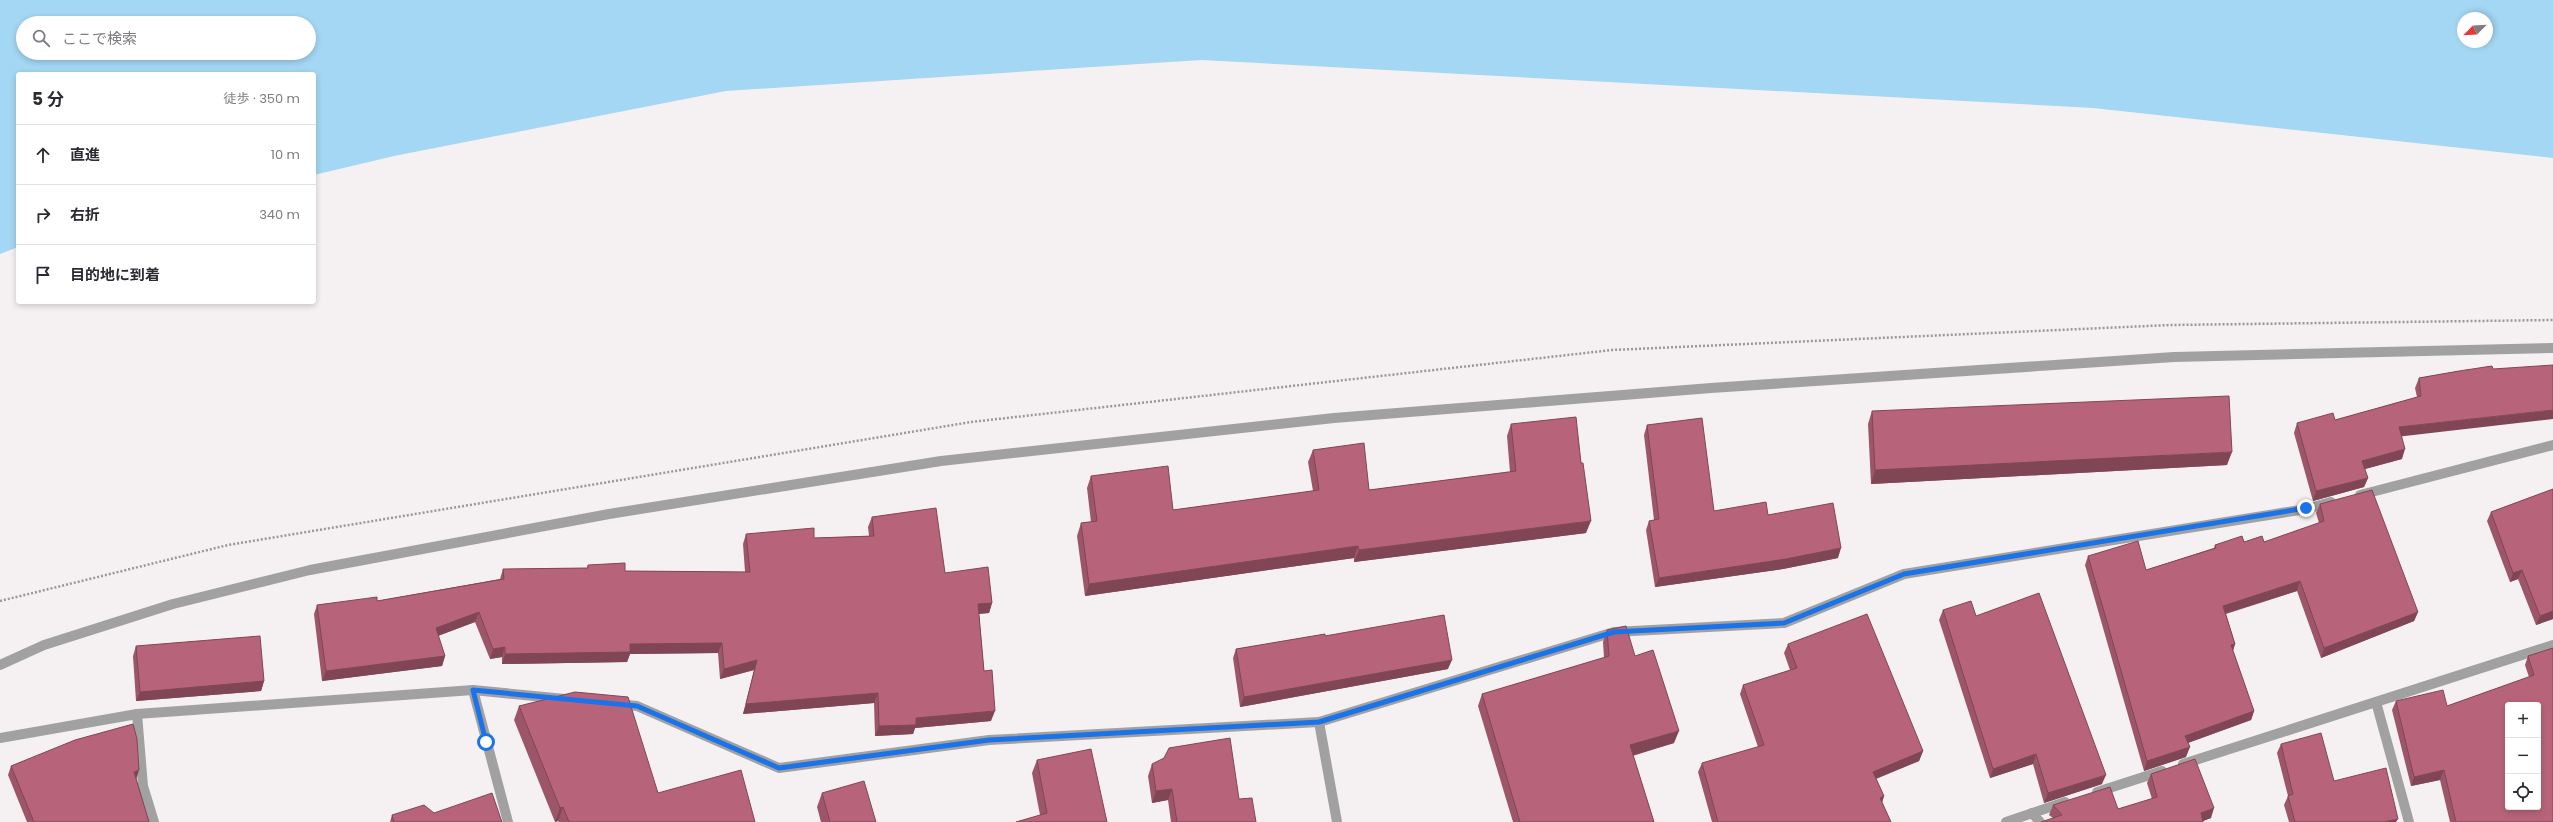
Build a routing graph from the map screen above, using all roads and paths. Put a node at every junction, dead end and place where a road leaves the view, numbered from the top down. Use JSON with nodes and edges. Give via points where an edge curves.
{"nodes":[{"id":1,"x":2553,"y":348,"type":"edge"},
{"id":2,"x":2553,"y":446,"type":"edge"},
{"id":3,"x":2553,"y":645,"type":"edge"},
{"id":4,"x":0,"y":665,"type":"edge"},
{"id":5,"x":473,"y":690,"type":"junction"},
{"id":6,"x":575,"y":700,"type":"edge"},
{"id":7,"x":2376,"y":702,"type":"junction"},
{"id":8,"x":606,"y":703,"type":"edge"},
{"id":9,"x":137,"y":714,"type":"junction"},
{"id":10,"x":1319,"y":722,"type":"junction"},
{"id":11,"x":0,"y":738,"type":"edge"},
{"id":12,"x":2032,"y":813,"type":"junction"},
{"id":13,"x":154,"y":822,"type":"edge"},
{"id":14,"x":508,"y":822,"type":"edge"},
{"id":15,"x":1337,"y":822,"type":"edge"},
{"id":16,"x":2006,"y":822,"type":"edge"},
{"id":17,"x":2040,"y":822,"type":"edge"},
{"id":18,"x":2409,"y":822,"type":"edge"}],
"edges":[{"from":1,"to":4,"type":"street","via":[[2174,358],[1711,388],[1334,418],[941,461],[609,514],[310,570],[173,604],[44,645]]},
{"from":2,"to":10,"type":"street","via":[[2306,508],[1904,574],[1784,623],[1614,632]]},
{"from":3,"to":7,"type":"street"},
{"from":5,"to":6,"type":"street"},
{"from":5,"to":9,"type":"street"},
{"from":5,"to":14,"type":"street"},
{"from":7,"to":12,"type":"street"},
{"from":7,"to":18,"type":"street"},
{"from":8,"to":10,"type":"street","via":[[637,706],[779,768],[989,740]]},
{"from":9,"to":11,"type":"street"},
{"from":9,"to":13,"type":"street","via":[[143,786]]},
{"from":10,"to":15,"type":"street"},
{"from":12,"to":16,"type":"street"},
{"from":12,"to":17,"type":"street"}]}
